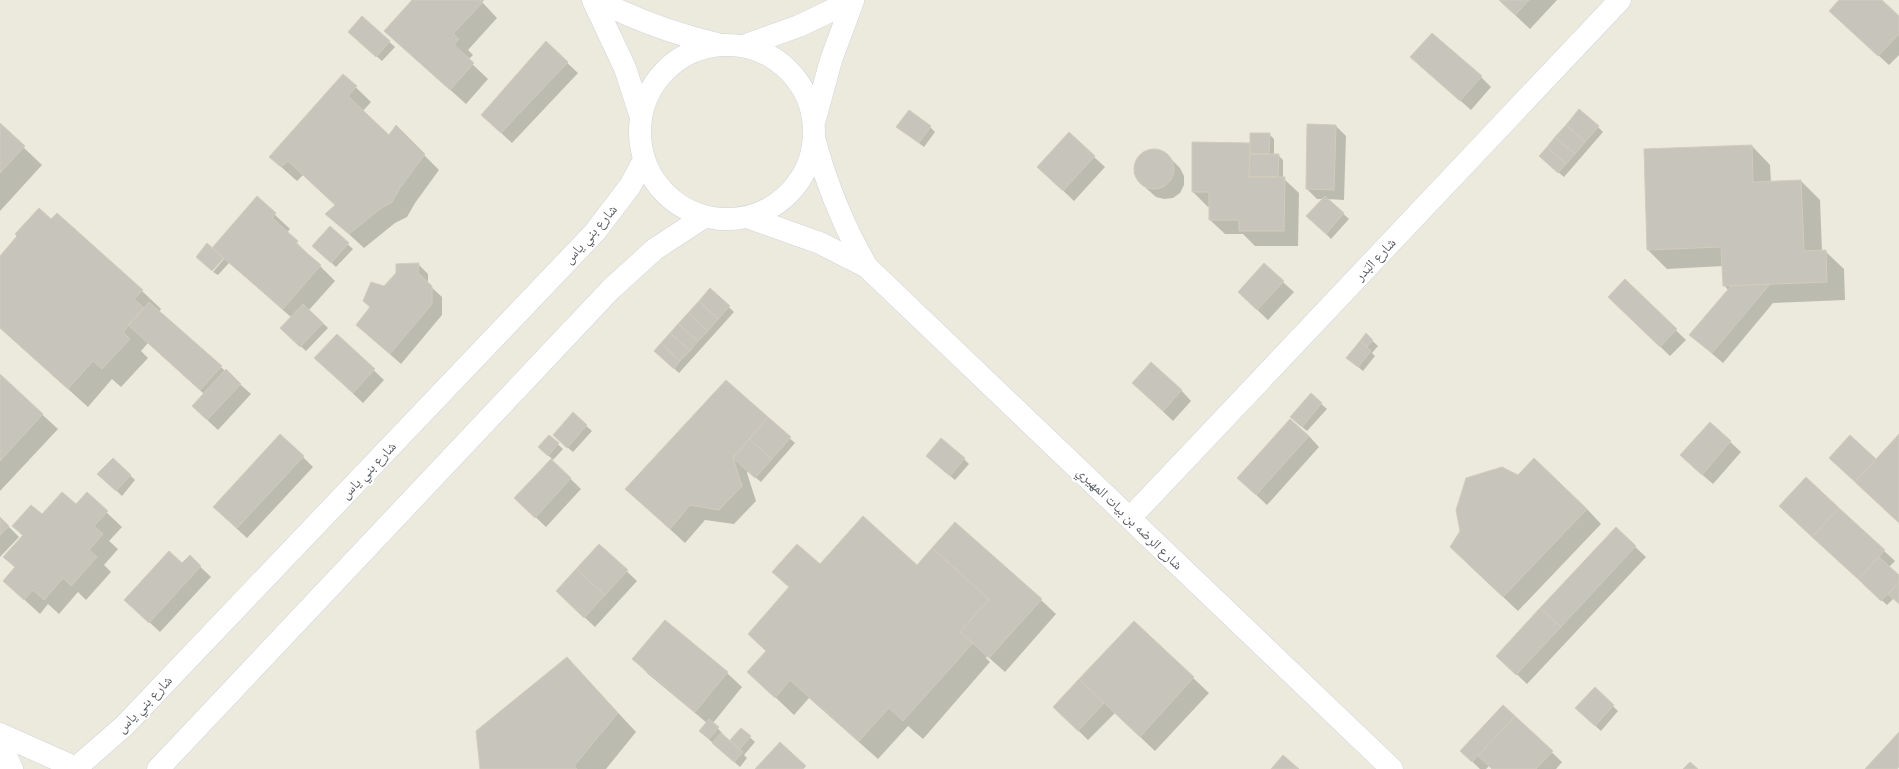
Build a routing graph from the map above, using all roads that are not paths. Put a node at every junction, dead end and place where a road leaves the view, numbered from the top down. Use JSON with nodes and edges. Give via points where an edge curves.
{"nodes":[{"id":1,"x":593,"y":0,"type":"edge"},
{"id":2,"x":597,"y":0,"type":"edge"},
{"id":3,"x":853,"y":0,"type":"edge"},
{"id":4,"x":1620,"y":0,"type":"edge"},
{"id":5,"x":720,"y":44,"type":"junction"},
{"id":6,"x":743,"y":46,"type":"junction"},
{"id":7,"x":641,"y":118,"type":"junction"},
{"id":8,"x":815,"y":131,"type":"junction"},
{"id":9,"x":644,"y":160,"type":"junction"},
{"id":10,"x":704,"y":217,"type":"junction"},
{"id":11,"x":746,"y":218,"type":"junction"},
{"id":12,"x":867,"y":267,"type":"junction"},
{"id":13,"x":1130,"y":518,"type":"junction"},
{"id":14,"x":0,"y":734,"type":"edge"},
{"id":15,"x":0,"y":742,"type":"edge"},
{"id":16,"x":78,"y":768,"type":"edge"},
{"id":17,"x":12,"y":769,"type":"edge"},
{"id":18,"x":158,"y":769,"type":"edge"},
{"id":19,"x":1392,"y":769,"type":"edge"}],
"edges":[{"from":1,"to":7,"type":"street","via":[[625,68]]},
{"from":2,"to":5,"type":"street","via":[[667,31]]},
{"from":3,"to":6,"type":"street","via":[[799,26]]},
{"from":3,"to":8,"type":"street","via":[[831,60]]},
{"from":4,"to":13,"type":"street","name":"شارع البَدر"},
{"from":5,"to":6,"type":"street"},
{"from":5,"to":7,"type":"street","via":[[698,50],[678,60],[660,76],[648,95]]},
{"from":6,"to":8,"type":"street","name":"شارع الرضه بن بيات المهيري","via":[[764,52],[783,64],[798,79],[809,99]]},
{"from":7,"to":9,"type":"street","via":[[640,139]]},
{"from":8,"to":11,"type":"street","via":[[809,163],[803,176],[785,198],[767,210]]},
{"from":8,"to":12,"type":"street","name":"شارع الرضه بن بيات المهيري","via":[[824,174],[841,219]]},
{"from":9,"to":10,"type":"street","via":[[653,179],[667,196],[684,208]]},
{"from":9,"to":16,"type":"street","name":"شارع بني ياس","via":[[630,186],[595,232],[124,726]]},
{"from":10,"to":11,"type":"street","via":[[725,220]]},
{"from":10,"to":18,"type":"street","via":[[655,249],[611,288]]},
{"from":11,"to":12,"type":"street","name":"شارع الرضه بن بيات المهيري","via":[[820,243]]},
{"from":12,"to":13,"type":"street","name":"شارع الرضه بن بيات المهيري"},
{"from":13,"to":19,"type":"street","name":"شارع الرضه بن بيات المهيري"},
{"from":14,"to":16,"type":"street"},
{"from":15,"to":17,"type":"street"}]}
